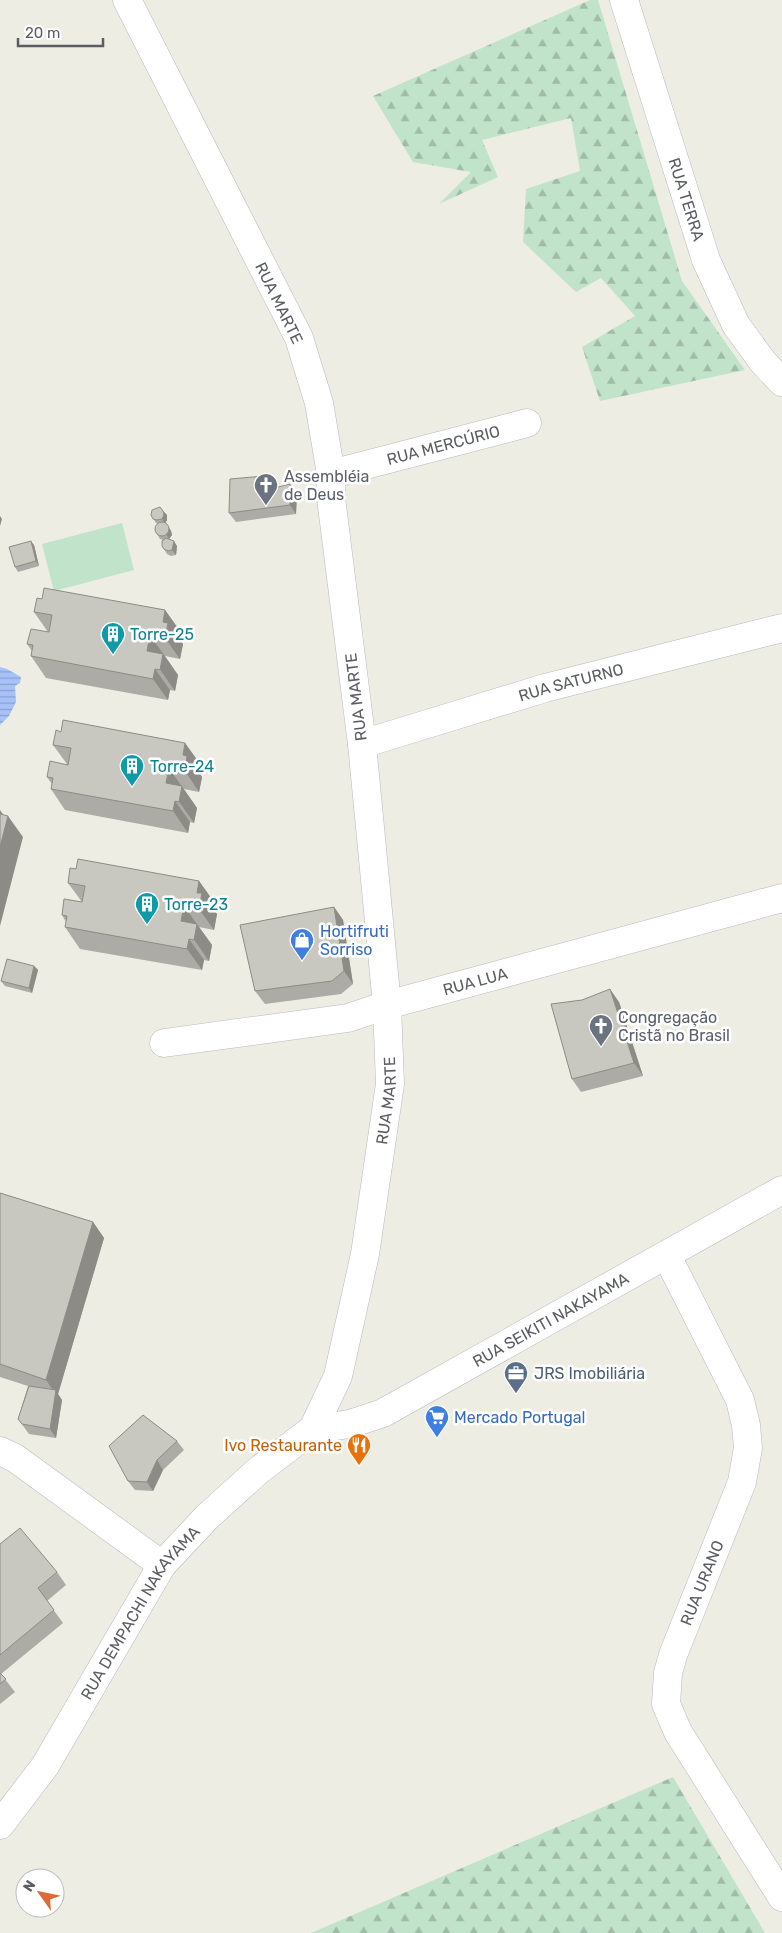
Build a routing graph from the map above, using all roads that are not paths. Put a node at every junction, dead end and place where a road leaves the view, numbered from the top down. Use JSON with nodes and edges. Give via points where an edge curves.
{"nodes":[{"id":1,"x":127,"y":0,"type":"edge"},
{"id":2,"x":624,"y":0,"type":"edge"},
{"id":3,"x":782,"y":382,"type":"edge"},
{"id":4,"x":527,"y":423,"type":"dead end"},
{"id":5,"x":331,"y":474,"type":"junction"},
{"id":6,"x":782,"y":628,"type":"edge"},
{"id":7,"x":362,"y":744,"type":"junction"},
{"id":8,"x":782,"y":898,"type":"edge"},
{"id":9,"x":387,"y":1005,"type":"junction"},
{"id":10,"x":164,"y":1043,"type":"dead end"},
{"id":11,"x":782,"y":1190,"type":"edge"},
{"id":12,"x":667,"y":1256,"type":"junction"},
{"id":13,"x":313,"y":1429,"type":"junction"},
{"id":14,"x":0,"y":1451,"type":"edge"},
{"id":15,"x":162,"y":1566,"type":"junction"},
{"id":16,"x":0,"y":1825,"type":"edge"},
{"id":17,"x":782,"y":1897,"type":"edge"}],
"edges":[{"from":1,"to":5,"type":"street","name":"RUA MARTE","via":[[299,338],[319,402]]},
{"from":2,"to":3,"type":"street","name":"RUA TERRA","via":[[706,260],[736,325]]},
{"from":4,"to":5,"type":"street","name":"RUA MERCÚRIO"},
{"from":5,"to":7,"type":"street","name":"RUA MARTE","via":[[331,498]]},
{"from":6,"to":7,"type":"street","name":"RUA SATURNO","via":[[545,688]]},
{"from":7,"to":9,"type":"street","name":"RUA MARTE"},
{"from":8,"to":9,"type":"street","name":"RUA LUA"},
{"from":9,"to":10,"type":"street","name":"RUA LUA","via":[[348,1018]]},
{"from":9,"to":13,"type":"street","name":"RUA MARTE","via":[[390,1084],[365,1254],[338,1376]]},
{"from":11,"to":12,"type":"street","name":"RUA SEIKITI NAKAYAMA"},
{"from":12,"to":13,"type":"street","name":"RUA SEIKITI NAKAYAMA","via":[[384,1413],[350,1424]]},
{"from":12,"to":17,"type":"street","name":"RUA URANO","via":[[740,1400],[748,1448],[742,1482],[673,1655],[666,1704],[678,1732]]},
{"from":13,"to":15,"type":"street","name":"RUA DEMPACHI NAKAYAMA","via":[[258,1470],[207,1517]]},
{"from":14,"to":15,"type":"street","via":[[15,1458]]},
{"from":15,"to":16,"type":"street","name":"RUA DEMPACHI NAKAYAMA","via":[[45,1766]]}]}
